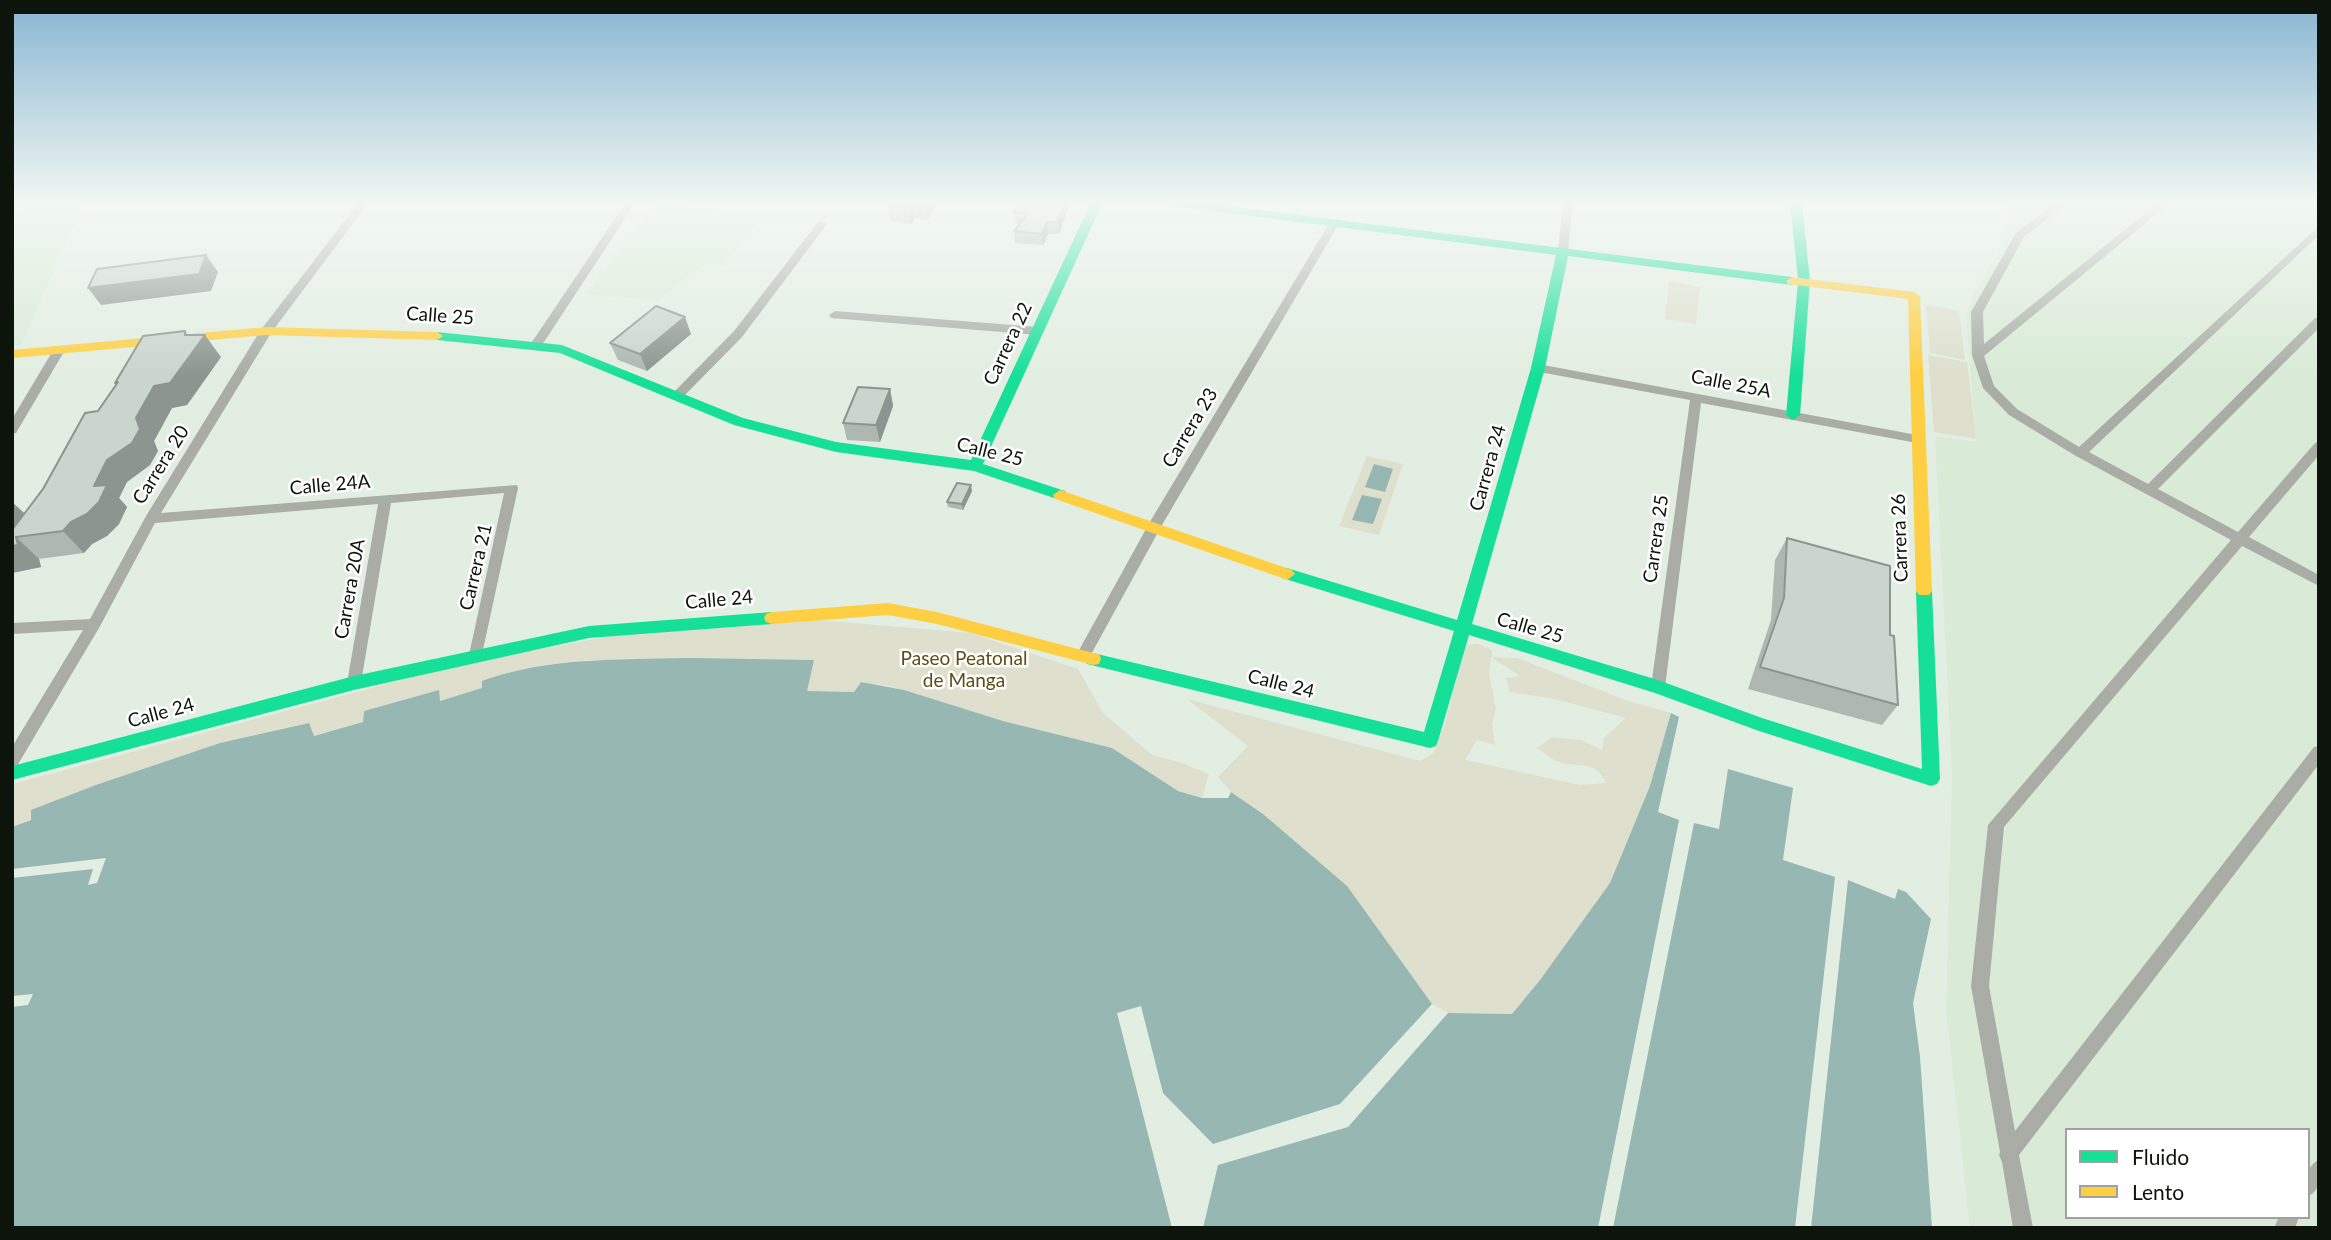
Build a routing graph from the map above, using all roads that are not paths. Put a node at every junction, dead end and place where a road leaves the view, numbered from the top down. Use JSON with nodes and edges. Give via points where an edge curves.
{"nodes":[{"id":1,"x":320,"y":260,"type":"edge"},
{"id":2,"x":593,"y":260,"type":"edge"},
{"id":3,"x":795,"y":260,"type":"edge"},
{"id":4,"x":1071,"y":260,"type":"edge"},
{"id":5,"x":1312,"y":260,"type":"edge"},
{"id":6,"x":1561,"y":260,"type":"edge"},
{"id":7,"x":1634,"y":260,"type":"edge"},
{"id":8,"x":1802,"y":260,"type":"edge"},
{"id":9,"x":2006,"y":260,"type":"edge"},
{"id":10,"x":2095,"y":260,"type":"edge"},
{"id":11,"x":2286,"y":260,"type":"edge"},
{"id":12,"x":1804,"y":281,"type":"junction"},
{"id":13,"x":835,"y":315,"type":"dead end"},
{"id":14,"x":2319,"y":321,"type":"edge"},
{"id":15,"x":267,"y":331,"type":"junction"},
{"id":16,"x":1038,"y":331,"type":"junction"},
{"id":17,"x":536,"y":345,"type":"junction"},
{"id":18,"x":59,"y":350,"type":"junction"},
{"id":19,"x":12,"y":354,"type":"edge"},
{"id":20,"x":1978,"y":355,"type":"junction"},
{"id":21,"x":1538,"y":368,"type":"junction"},
{"id":22,"x":678,"y":395,"type":"junction"},
{"id":23,"x":1696,"y":397,"type":"junction"},
{"id":24,"x":1793,"y":415,"type":"junction"},
{"id":25,"x":12,"y":430,"type":"edge"},
{"id":26,"x":1917,"y":439,"type":"junction"},
{"id":27,"x":2319,"y":446,"type":"edge"},
{"id":28,"x":2080,"y":453,"type":"junction"},
{"id":29,"x":975,"y":466,"type":"junction"},
{"id":30,"x":512,"y":488,"type":"joint"},
{"id":31,"x":2149,"y":490,"type":"junction"},
{"id":32,"x":385,"y":500,"type":"junction"},
{"id":33,"x":151,"y":519,"type":"junction"},
{"id":34,"x":1153,"y":528,"type":"junction"},
{"id":35,"x":2240,"y":537,"type":"junction"},
{"id":36,"x":2319,"y":581,"type":"edge"},
{"id":37,"x":94,"y":624,"type":"junction"},
{"id":38,"x":12,"y":629,"type":"edge"},
{"id":39,"x":1464,"y":631,"type":"junction"},
{"id":40,"x":476,"y":655,"type":"junction"},
{"id":41,"x":1083,"y":656,"type":"junction"},
{"id":42,"x":354,"y":683,"type":"junction"},
{"id":43,"x":1658,"y":687,"type":"junction"},
{"id":44,"x":1430,"y":741,"type":"joint"},
{"id":45,"x":2319,"y":752,"type":"edge"},
{"id":46,"x":12,"y":761,"type":"edge"},
{"id":47,"x":12,"y":773,"type":"edge"},
{"id":48,"x":1931,"y":779,"type":"joint"},
{"id":49,"x":2008,"y":1155,"type":"junction"},
{"id":50,"x":2023,"y":1228,"type":"edge"}],
"edges":[{"from":1,"to":15,"type":"street","name":"Carrera 20"},
{"from":2,"to":17,"type":"street"},
{"from":3,"to":22,"type":"street","via":[[738,334]]},
{"from":4,"to":16,"type":"street","name":"Carrera 22"},
{"from":5,"to":34,"type":"street","name":"Carrera 23"},
{"from":6,"to":21,"type":"street","name":"Carrera 24"},
{"from":7,"to":12,"type":"street"},
{"from":8,"to":12,"type":"street"},
{"from":9,"to":20,"type":"street","via":[[1977,312]]},
{"from":10,"to":20,"type":"street"},
{"from":11,"to":28,"type":"street"},
{"from":12,"to":24,"type":"street"},
{"from":12,"to":26,"type":"street","name":"Carrera 26","via":[[1914,296]]},
{"from":13,"to":16,"type":"street"},
{"from":14,"to":31,"type":"street"},
{"from":15,"to":17,"type":"street","name":"Calle 25","via":[[425,335]]},
{"from":15,"to":18,"type":"street","name":"Calle 25"},
{"from":15,"to":33,"type":"street","name":"Carrera 20"},
{"from":16,"to":29,"type":"street","name":"Carrera 22"},
{"from":17,"to":22,"type":"street","name":"Calle 25","via":[[562,349]]},
{"from":18,"to":19,"type":"street","name":"Calle 25"},
{"from":18,"to":25,"type":"street"},
{"from":20,"to":28,"type":"street","via":[[1989,388],[2013,412]]},
{"from":21,"to":23,"type":"street","name":"Calle 25A"},
{"from":21,"to":39,"type":"street","name":"Carrera 24"},
{"from":22,"to":29,"type":"street","name":"Calle 25","via":[[739,422],[836,447]]},
{"from":23,"to":24,"type":"street","name":"Calle 25A"},
{"from":23,"to":43,"type":"street","name":"Carrera 25"},
{"from":24,"to":26,"type":"street","name":"Calle 25A"},
{"from":26,"to":48,"type":"street","name":"Carrera 26"},
{"from":27,"to":35,"type":"street"},
{"from":28,"to":31,"type":"street"},
{"from":29,"to":34,"type":"street","name":"Calle 25"},
{"from":30,"to":32,"type":"street","name":"Calle 24A"},
{"from":30,"to":40,"type":"street","name":"Carrera 21"},
{"from":31,"to":35,"type":"street"},
{"from":32,"to":33,"type":"street","name":"Calle 24A"},
{"from":32,"to":42,"type":"street","name":"Carrera 20A"},
{"from":33,"to":37,"type":"street","name":"Carrera 20"},
{"from":34,"to":39,"type":"street","name":"Calle 25"},
{"from":34,"to":41,"type":"street","name":"Carrera 23"},
{"from":35,"to":36,"type":"street"},
{"from":35,"to":49,"type":"street","via":[[1996,825],[1980,986]]},
{"from":37,"to":38,"type":"street"},
{"from":37,"to":46,"type":"street","name":"Carrera 20"},
{"from":39,"to":43,"type":"street","name":"Calle 25"},
{"from":39,"to":44,"type":"street","name":"Carrera 24"},
{"from":40,"to":41,"type":"street","name":"Calle 24","via":[[589,632],[888,610]]},
{"from":40,"to":42,"type":"street","name":"Calle 24"},
{"from":41,"to":44,"type":"street","name":"Calle 24"},
{"from":42,"to":47,"type":"street","name":"Calle 24"},
{"from":43,"to":48,"type":"street","name":"Calle 25"},
{"from":45,"to":49,"type":"street"},
{"from":49,"to":50,"type":"street"}]}
